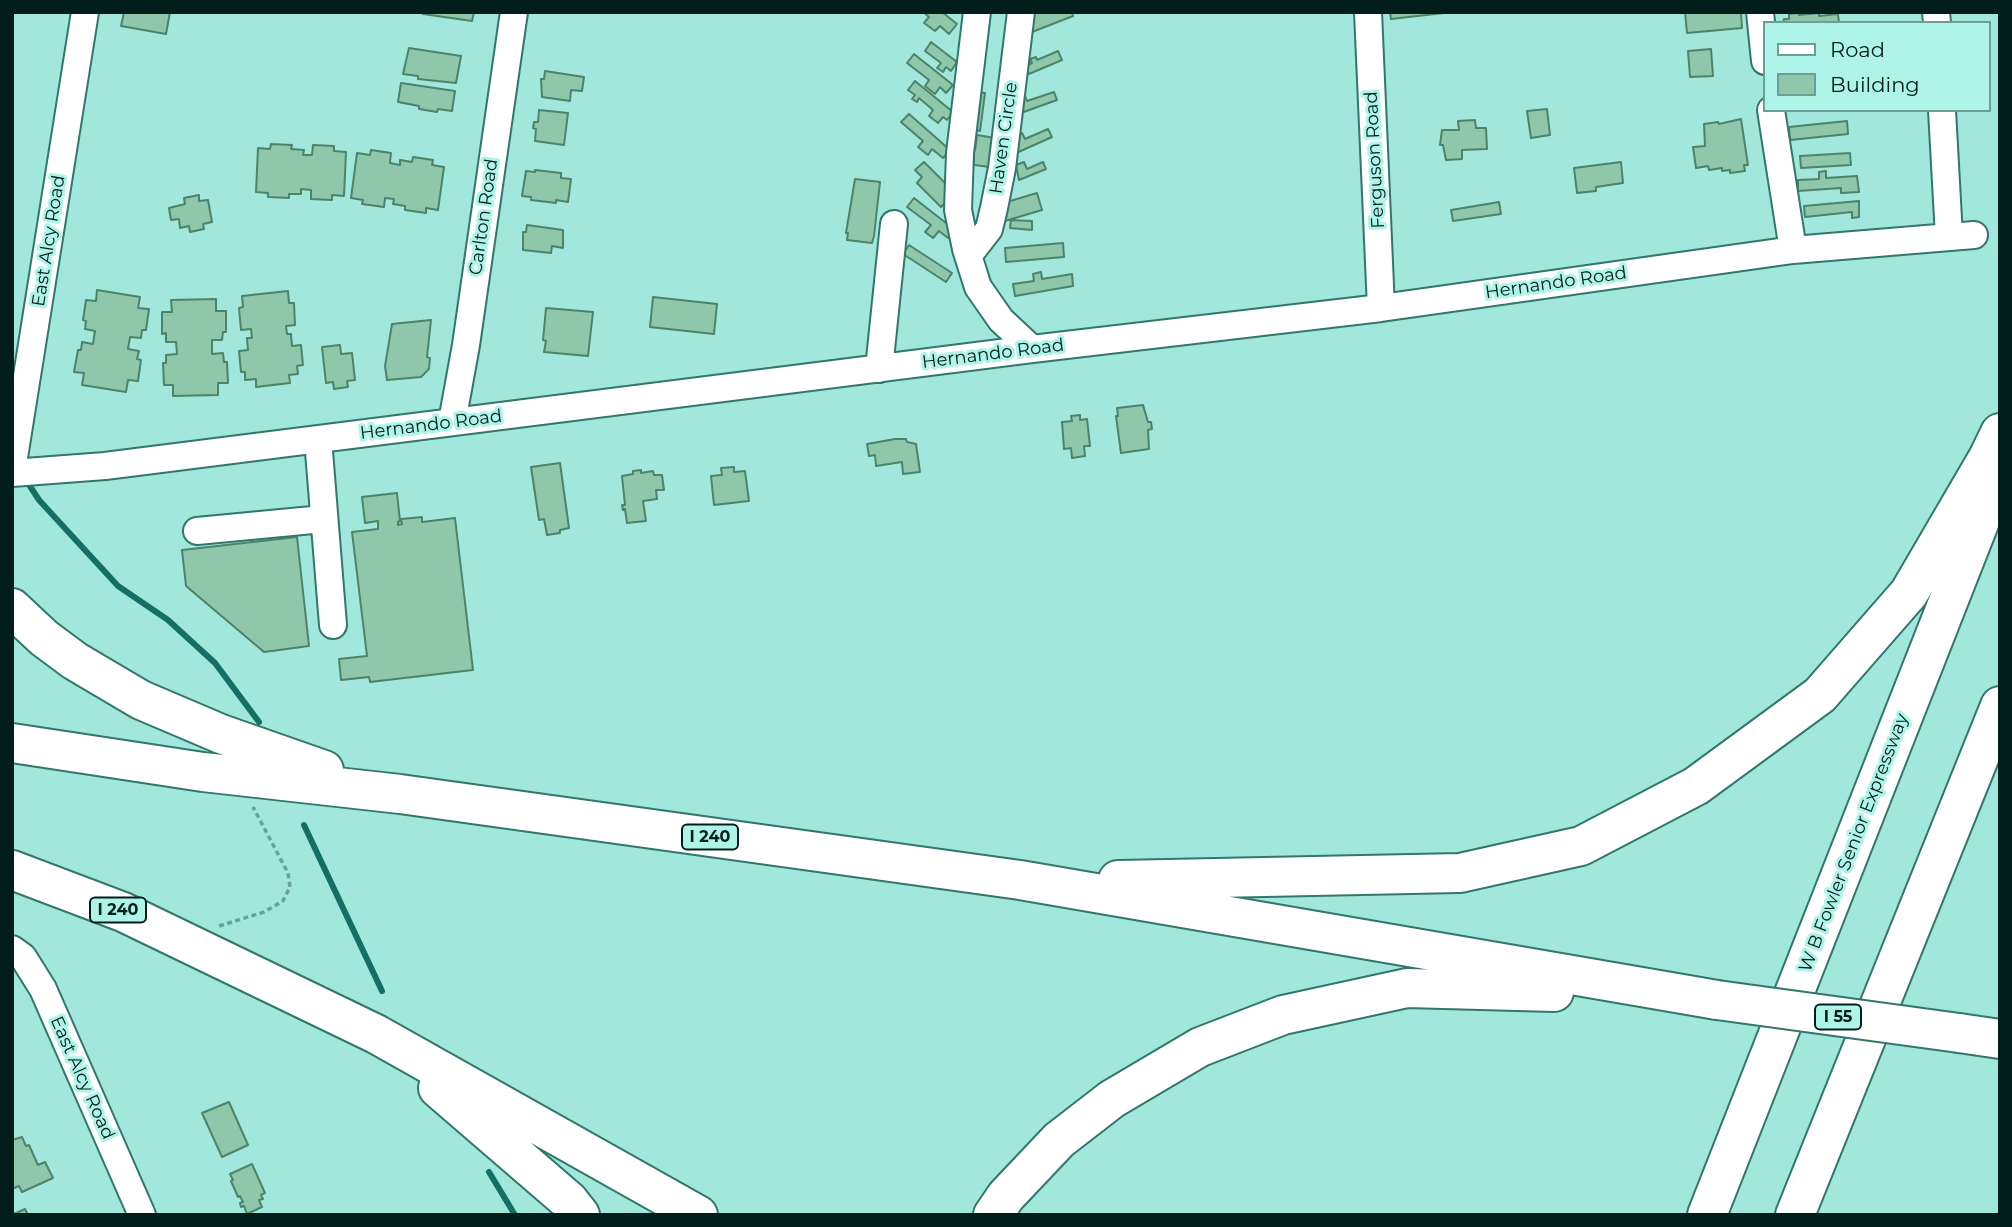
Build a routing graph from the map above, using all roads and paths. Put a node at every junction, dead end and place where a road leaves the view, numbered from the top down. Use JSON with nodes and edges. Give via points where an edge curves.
{"nodes":[{"id":1,"x":85,"y":12,"type":"edge"},
{"id":2,"x":514,"y":12,"type":"edge"},
{"id":3,"x":977,"y":12,"type":"edge"},
{"id":4,"x":1021,"y":12,"type":"edge"},
{"id":5,"x":1368,"y":12,"type":"edge"},
{"id":6,"x":1760,"y":12,"type":"edge"},
{"id":7,"x":1764,"y":51,"type":"edge"},
{"id":8,"x":1771,"y":112,"type":"edge"},
{"id":9,"x":1942,"y":112,"type":"edge"},
{"id":10,"x":894,"y":224,"type":"dead end"},
{"id":11,"x":1793,"y":250,"type":"junction"},
{"id":12,"x":968,"y":256,"type":"junction"},
{"id":13,"x":1381,"y":308,"type":"junction"},
{"id":14,"x":1032,"y":349,"type":"junction"},
{"id":15,"x":878,"y":369,"type":"junction"},
{"id":16,"x":452,"y":422,"type":"junction"},
{"id":17,"x":2000,"y":433,"type":"edge"},
{"id":18,"x":318,"y":439,"type":"junction"},
{"id":19,"x":12,"y":472,"type":"edge"},
{"id":20,"x":2000,"y":472,"type":"edge"},
{"id":21,"x":323,"y":519,"type":"junction"},
{"id":22,"x":197,"y":531,"type":"dead end"},
{"id":23,"x":12,"y":608,"type":"edge"},
{"id":24,"x":333,"y":625,"type":"dead end"},
{"id":25,"x":2000,"y":706,"type":"edge"},
{"id":26,"x":12,"y":743,"type":"edge"},
{"id":27,"x":2000,"y":763,"type":"edge"},
{"id":28,"x":230,"y":775,"type":"junction"},
{"id":29,"x":400,"y":794,"type":"junction"},
{"id":30,"x":1944,"y":845,"type":"junction"},
{"id":31,"x":12,"y":870,"type":"edge"},
{"id":32,"x":1020,"y":880,"type":"junction"},
{"id":33,"x":180,"y":940,"type":"junction"},
{"id":34,"x":12,"y":949,"type":"edge"},
{"id":35,"x":1705,"y":998,"type":"junction"},
{"id":36,"x":376,"y":1034,"type":"junction"},
{"id":37,"x":1980,"y":1034,"type":"edge"},
{"id":38,"x":142,"y":1215,"type":"edge"},
{"id":39,"x":580,"y":1215,"type":"edge"},
{"id":40,"x":698,"y":1215,"type":"edge"},
{"id":41,"x":993,"y":1215,"type":"edge"},
{"id":42,"x":1707,"y":1215,"type":"edge"},
{"id":43,"x":1795,"y":1215,"type":"edge"}],
"edges":[{"from":1,"to":19,"type":"street","name":"East Alcy Road"},
{"from":2,"to":16,"type":"street","name":"Carlton Road"},
{"from":3,"to":12,"type":"street","via":[[960,153],[958,210]]},
{"from":4,"to":12,"type":"street","name":"Haven Circle","via":[[994,208],[989,229]]},
{"from":5,"to":13,"type":"street","name":"Ferguson Road"},
{"from":6,"to":7,"type":"street"},
{"from":8,"to":11,"type":"street"},
{"from":9,"to":11,"type":"street","name":"Hernando Road","via":[[1961,236]]},
{"from":10,"to":15,"type":"street"},
{"from":11,"to":13,"type":"street","name":"Hernando Road"},
{"from":12,"to":14,"type":"street","via":[[978,287],[1001,320]]},
{"from":13,"to":14,"type":"street","name":"Hernando Road"},
{"from":14,"to":15,"type":"street","name":"Hernando Road"},
{"from":15,"to":16,"type":"street","name":"Hernando Road"},
{"from":16,"to":18,"type":"street","name":"Hernando Road"},
{"from":17,"to":32,"type":"highway","via":[[1909,593],[1820,695],[1696,786],[1581,846],[1460,873]]},
{"from":18,"to":19,"type":"street","name":"Hernando Road","via":[[104,466]]},
{"from":18,"to":21,"type":"street"},
{"from":20,"to":42,"type":"highway","name":"W B Fowler Senior Expressway"},
{"from":21,"to":22,"type":"street"},
{"from":21,"to":24,"type":"street"},
{"from":23,"to":29,"type":"highway","via":[[75,661],[141,700],[221,734]]},
{"from":25,"to":30,"type":"highway"},
{"from":26,"to":28,"type":"highway","number":"I 240"},
{"from":27,"to":30,"type":"highway","via":[[1968,818]]},
{"from":28,"to":29,"type":"highway","number":"I 240"},
{"from":28,"to":33,"type":"path","via":[[259,816],[288,873],[290,887],[283,901],[264,912]]},
{"from":29,"to":32,"type":"highway","number":"I 240"},
{"from":30,"to":43,"type":"highway"},
{"from":31,"to":33,"type":"highway","number":"I 240","via":[[123,912]]},
{"from":32,"to":35,"type":"highway"},
{"from":33,"to":36,"type":"highway","number":"I 240"},
{"from":34,"to":38,"type":"street","name":"East Alcy Road","via":[[23,957],[43,989]]},
{"from":35,"to":37,"type":"highway","number":"I 55","bridge":true},
{"from":35,"to":41,"type":"highway","via":[[1407,988],[1283,1015],[1200,1047],[1112,1098],[1059,1140]]},
{"from":36,"to":39,"type":"highway"},
{"from":36,"to":40,"type":"highway","number":"I 240"}]}
